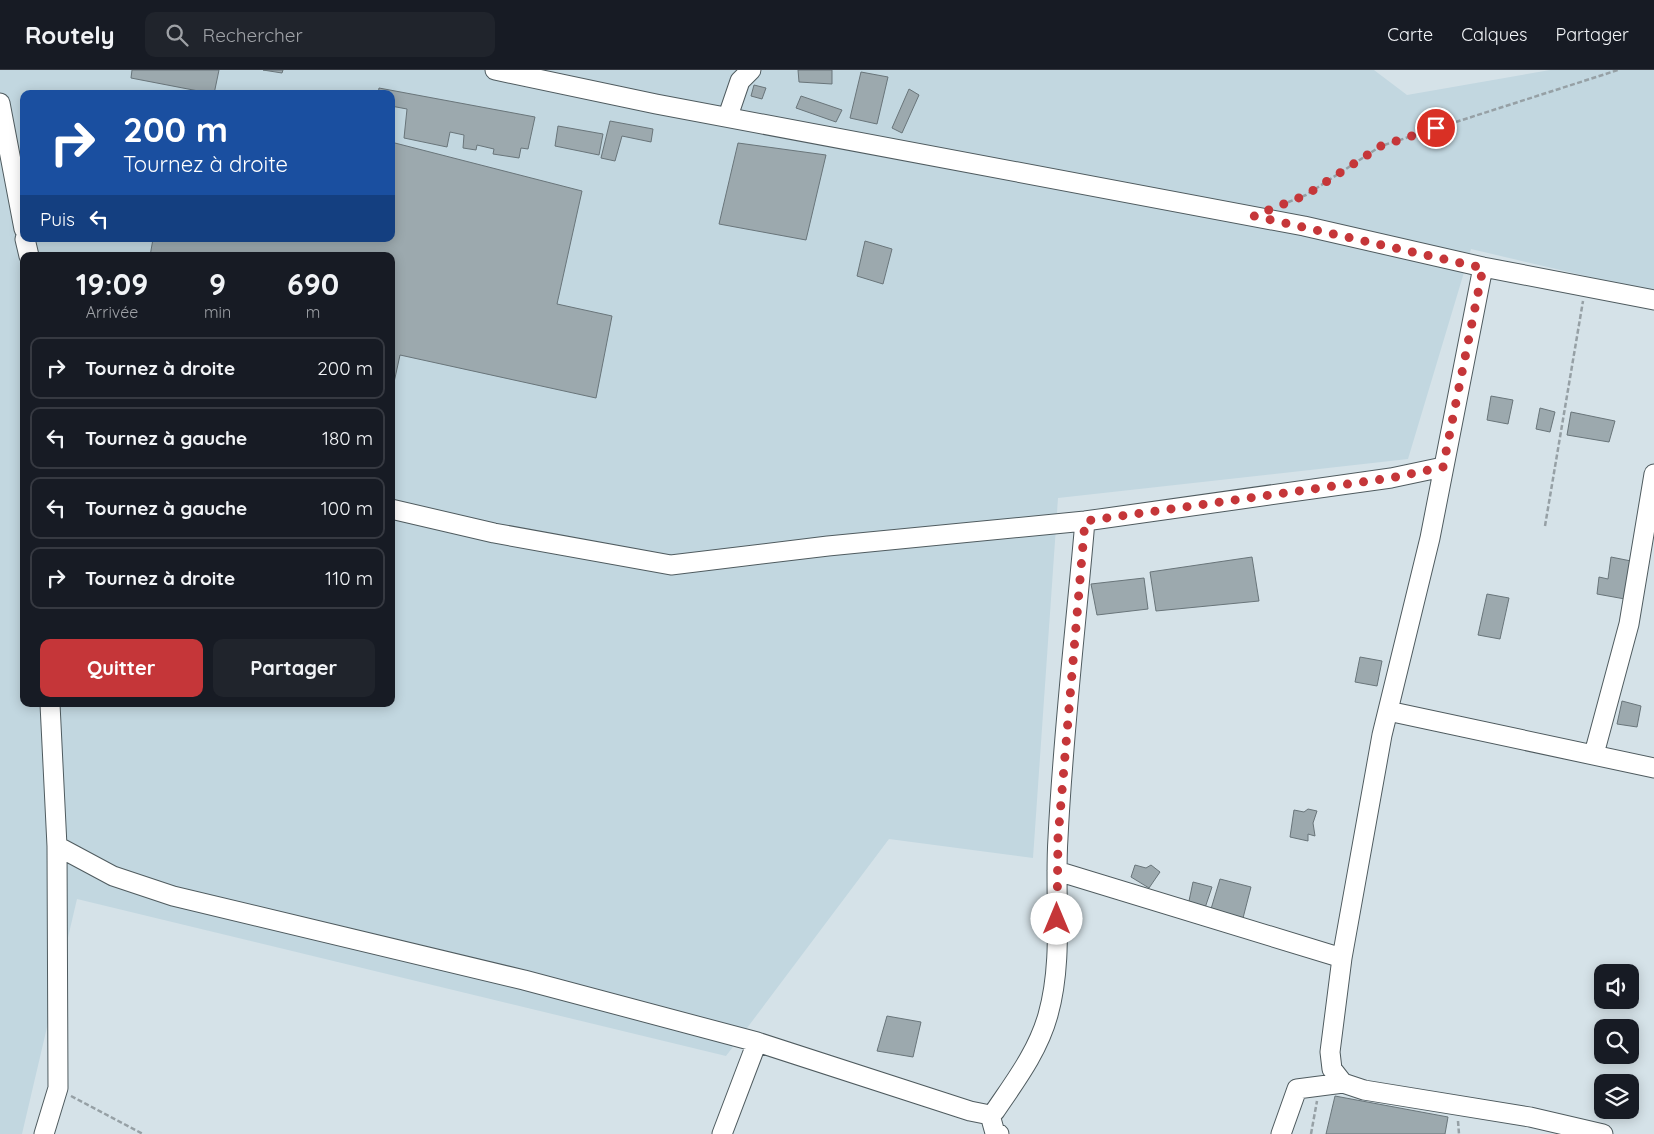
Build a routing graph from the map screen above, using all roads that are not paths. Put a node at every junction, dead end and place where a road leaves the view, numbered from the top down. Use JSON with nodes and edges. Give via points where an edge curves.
{"nodes":[{"id":1,"x":495,"y":70,"type":"edge"},
{"id":2,"x":751,"y":70,"type":"edge"},
{"id":3,"x":0,"y":103,"type":"edge"},
{"id":4,"x":728,"y":116,"type":"junction"},
{"id":5,"x":20,"y":209,"type":"edge"},
{"id":6,"x":1483,"y":268,"type":"junction"},
{"id":7,"x":1654,"y":300,"type":"edge"},
{"id":8,"x":1443,"y":467,"type":"junction"},
{"id":9,"x":1654,"y":474,"type":"edge"},
{"id":10,"x":395,"y":510,"type":"edge"},
{"id":11,"x":1085,"y":521,"type":"junction"},
{"id":12,"x":50,"y":707,"type":"edge"},
{"id":13,"x":1388,"y":711,"type":"junction"},
{"id":14,"x":1594,"y":754,"type":"junction"},
{"id":15,"x":1654,"y":768,"type":"edge"},
{"id":16,"x":57,"y":846,"type":"junction"},
{"id":17,"x":1057,"y":871,"type":"junction"},
{"id":18,"x":1342,"y":958,"type":"junction"},
{"id":19,"x":756,"y":1042,"type":"junction"},
{"id":20,"x":1343,"y":1083,"type":"junction"},
{"id":21,"x":990,"y":1115,"type":"junction"},
{"id":22,"x":44,"y":1134,"type":"edge"},
{"id":23,"x":722,"y":1134,"type":"edge"},
{"id":24,"x":999,"y":1134,"type":"edge"},
{"id":25,"x":1282,"y":1134,"type":"edge"},
{"id":26,"x":1603,"y":1134,"type":"edge"}],
"edges":[{"from":1,"to":4,"type":"street"},
{"from":2,"to":4,"type":"street","via":[[740,82]]},
{"from":3,"to":5,"type":"street"},
{"from":4,"to":6,"type":"street","via":[[1304,226]]},
{"from":6,"to":7,"type":"street"},
{"from":6,"to":8,"type":"street"},
{"from":8,"to":11,"type":"street","via":[[1391,478]]},
{"from":8,"to":13,"type":"street","via":[[1430,538]]},
{"from":9,"to":14,"type":"street","via":[[1629,624]]},
{"from":10,"to":11,"type":"street","via":[[494,533],[671,565]]},
{"from":11,"to":17,"type":"street"},
{"from":12,"to":16,"type":"street"},
{"from":13,"to":14,"type":"street"},
{"from":13,"to":18,"type":"street"},
{"from":14,"to":15,"type":"street"},
{"from":16,"to":19,"type":"street","via":[[113,876],[173,896],[524,980]]},
{"from":16,"to":22,"type":"street","via":[[58,1088]]},
{"from":17,"to":18,"type":"street"},
{"from":17,"to":21,"type":"street","via":[[1055,960],[1048,1015],[1037,1046],[996,1111]]},
{"from":18,"to":20,"type":"street","via":[[1330,1052],[1332,1069]]},
{"from":19,"to":21,"type":"street"},
{"from":19,"to":23,"type":"street"},
{"from":20,"to":25,"type":"street","via":[[1297,1089]]},
{"from":20,"to":26,"type":"street","via":[[1364,1090],[1530,1117]]},
{"from":21,"to":24,"type":"street","via":[[995,1133]]}]}
